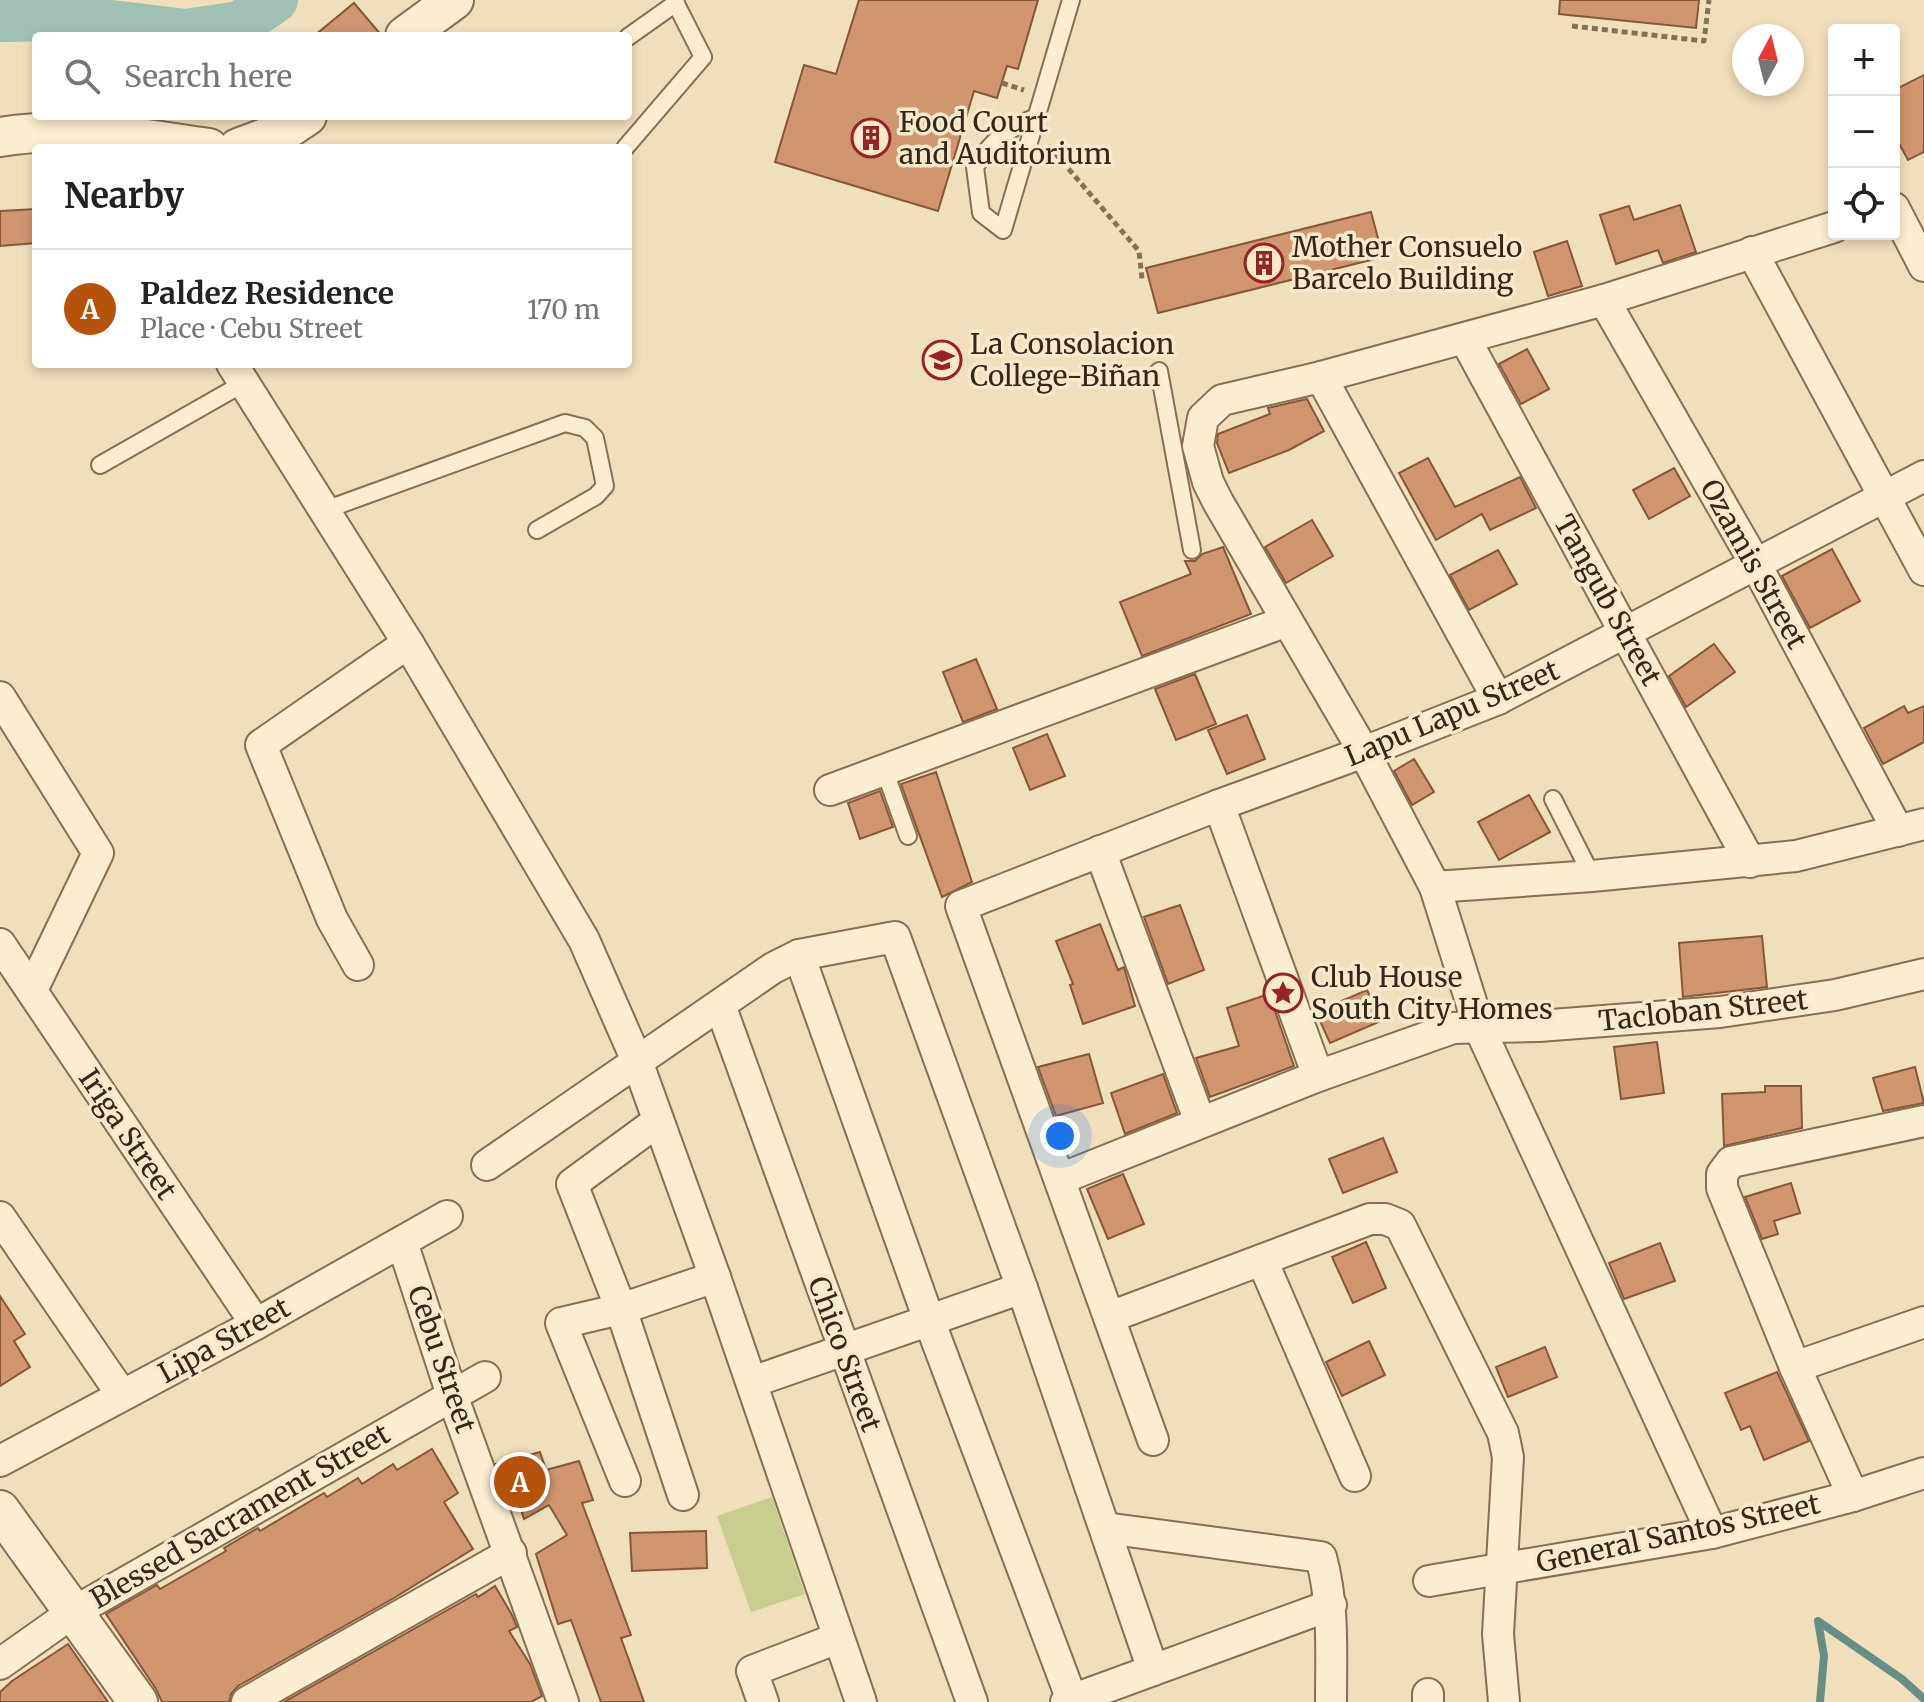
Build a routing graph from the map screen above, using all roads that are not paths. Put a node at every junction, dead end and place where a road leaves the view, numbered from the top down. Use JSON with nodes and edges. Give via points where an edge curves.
{"nodes":[{"id":1,"x":454,"y":0,"type":"edge"},
{"id":2,"x":1071,"y":0,"type":"edge"},
{"id":3,"x":675,"y":1,"type":"edge"},
{"id":4,"x":410,"y":32,"type":"edge"},
{"id":5,"x":632,"y":34,"type":"edge"},
{"id":6,"x":1036,"y":117,"type":"junction"},
{"id":7,"x":301,"y":120,"type":"edge"},
{"id":8,"x":0,"y":137,"type":"edge"},
{"id":9,"x":129,"y":142,"type":"edge"},
{"id":10,"x":156,"y":144,"type":"edge"},
{"id":11,"x":249,"y":144,"type":"edge"},
{"id":12,"x":628,"y":144,"type":"edge"},
{"id":13,"x":1900,"y":220,"type":"edge"},
{"id":14,"x":1828,"y":229,"type":"edge"},
{"id":15,"x":1752,"y":252,"type":"junction"},
{"id":16,"x":1924,"y":266,"type":"edge"},
{"id":17,"x":1604,"y":300,"type":"junction"},
{"id":18,"x":1465,"y":339,"type":"junction"},
{"id":19,"x":1159,"y":371,"type":"dead end"},
{"id":20,"x":238,"y":374,"type":"edge"},
{"id":21,"x":1321,"y":377,"type":"junction"},
{"id":22,"x":1186,"y":438,"type":"junction"},
{"id":23,"x":100,"y":465,"type":"dead end"},
{"id":24,"x":1924,"y":476,"type":"edge"},
{"id":25,"x":1885,"y":498,"type":"junction"},
{"id":26,"x":325,"y":510,"type":"junction"},
{"id":27,"x":537,"y":530,"type":"dead end"},
{"id":28,"x":1192,"y":550,"type":"dead end"},
{"id":29,"x":1755,"y":563,"type":"junction"},
{"id":30,"x":1924,"y":570,"type":"edge"},
{"id":31,"x":1287,"y":621,"type":"junction"},
{"id":32,"x":1626,"y":634,"type":"junction"},
{"id":33,"x":408,"y":643,"type":"junction"},
{"id":34,"x":0,"y":697,"type":"edge"},
{"id":35,"x":1498,"y":699,"type":"junction"},
{"id":36,"x":1364,"y":752,"type":"junction"},
{"id":37,"x":884,"y":769,"type":"junction"},
{"id":38,"x":830,"y":790,"type":"dead end"},
{"id":39,"x":1553,"y":799,"type":"dead end"},
{"id":40,"x":1219,"y":805,"type":"junction"},
{"id":41,"x":1911,"y":827,"type":"edge"},
{"id":42,"x":908,"y":836,"type":"dead end"},
{"id":43,"x":1100,"y":851,"type":"junction"},
{"id":44,"x":1750,"y":862,"type":"junction"},
{"id":45,"x":1592,"y":876,"type":"junction"},
{"id":46,"x":1435,"y":887,"type":"junction"},
{"id":47,"x":0,"y":944,"type":"edge"},
{"id":48,"x":799,"y":955,"type":"junction"},
{"id":49,"x":358,"y":965,"type":"dead end"},
{"id":50,"x":1924,"y":974,"type":"edge"},
{"id":51,"x":32,"y":990,"type":"junction"},
{"id":52,"x":720,"y":1005,"type":"junction"},
{"id":53,"x":1479,"y":1027,"type":"junction"},
{"id":54,"x":637,"y":1061,"type":"junction"},
{"id":55,"x":1318,"y":1076,"type":"junction"},
{"id":56,"x":658,"y":1121,"type":"junction"},
{"id":57,"x":1924,"y":1121,"type":"edge"},
{"id":58,"x":1200,"y":1122,"type":"junction"},
{"id":59,"x":487,"y":1165,"type":"dead end"},
{"id":60,"x":1060,"y":1179,"type":"junction"},
{"id":61,"x":447,"y":1216,"type":"dead end"},
{"id":62,"x":0,"y":1217,"type":"edge"},
{"id":63,"x":402,"y":1242,"type":"junction"},
{"id":64,"x":1262,"y":1260,"type":"junction"},
{"id":65,"x":715,"y":1277,"type":"junction"},
{"id":66,"x":1022,"y":1288,"type":"junction"},
{"id":67,"x":621,"y":1309,"type":"junction"},
{"id":68,"x":1110,"y":1317,"type":"junction"},
{"id":69,"x":929,"y":1320,"type":"junction"},
{"id":70,"x":1924,"y":1322,"type":"edge"},
{"id":71,"x":256,"y":1324,"type":"junction"},
{"id":72,"x":843,"y":1349,"type":"junction"},
{"id":73,"x":1795,"y":1367,"type":"junction"},
{"id":74,"x":485,"y":1377,"type":"dead end"},
{"id":75,"x":752,"y":1382,"type":"junction"},
{"id":76,"x":122,"y":1395,"type":"junction"},
{"id":77,"x":452,"y":1395,"type":"junction"},
{"id":78,"x":1153,"y":1440,"type":"dead end"},
{"id":79,"x":0,"y":1461,"type":"edge"},
{"id":80,"x":1924,"y":1473,"type":"edge"},
{"id":81,"x":1355,"y":1476,"type":"dead end"},
{"id":82,"x":625,"y":1481,"type":"dead end"},
{"id":83,"x":683,"y":1495,"type":"dead end"},
{"id":84,"x":1853,"y":1496,"type":"junction"},
{"id":85,"x":0,"y":1510,"type":"edge"},
{"id":86,"x":1105,"y":1528,"type":"junction"},
{"id":87,"x":1712,"y":1533,"type":"junction"},
{"id":88,"x":511,"y":1553,"type":"junction"},
{"id":89,"x":1501,"y":1569,"type":"junction"},
{"id":90,"x":1429,"y":1581,"type":"dead end"},
{"id":91,"x":1331,"y":1605,"type":"junction"},
{"id":92,"x":72,"y":1613,"type":"junction"},
{"id":93,"x":838,"y":1638,"type":"junction"},
{"id":94,"x":0,"y":1664,"type":"edge"},
{"id":95,"x":1153,"y":1670,"type":"junction"},
{"id":96,"x":1069,"y":1701,"type":"edge"},
{"id":97,"x":138,"y":1702,"type":"edge"},
{"id":98,"x":247,"y":1702,"type":"edge"},
{"id":99,"x":563,"y":1702,"type":"edge"},
{"id":100,"x":763,"y":1702,"type":"edge"},
{"id":101,"x":861,"y":1702,"type":"edge"},
{"id":102,"x":972,"y":1702,"type":"edge"},
{"id":103,"x":1331,"y":1702,"type":"edge"},
{"id":104,"x":1504,"y":1702,"type":"edge"}],
"edges":[{"from":1,"to":4,"type":"street"},
{"from":2,"to":6,"type":"lane"},
{"from":3,"to":5,"type":"lane"},
{"from":3,"to":12,"type":"lane","via":[[703,57]]},
{"from":6,"to":6,"type":"lane","via":[[1007,216],[1003,230],[981,213],[975,167],[1008,129]]},
{"from":7,"to":11,"type":"street"},
{"from":8,"to":9,"type":"street","via":[[67,131]]},
{"from":9,"to":10,"type":"street"},
{"from":13,"to":16,"type":"street"},
{"from":14,"to":15,"type":"street"},
{"from":15,"to":17,"type":"street"},
{"from":15,"to":25,"type":"street"},
{"from":17,"to":18,"type":"street"},
{"from":17,"to":29,"type":"street","name":"Ozamis Street"},
{"from":18,"to":21,"type":"street"},
{"from":18,"to":32,"type":"street","name":"Tangub Street"},
{"from":19,"to":22,"type":"lane"},
{"from":20,"to":23,"type":"lane"},
{"from":20,"to":26,"type":"street"},
{"from":21,"to":22,"type":"street","via":[[1222,400]]},
{"from":21,"to":35,"type":"street"},
{"from":22,"to":28,"type":"lane"},
{"from":22,"to":31,"type":"street","via":[[1198,446],[1208,482]]},
{"from":24,"to":25,"type":"street","name":"Lapu Lapu Street"},
{"from":25,"to":29,"type":"street","name":"Lapu Lapu Street"},
{"from":25,"to":30,"type":"street"},
{"from":26,"to":27,"type":"lane","via":[[565,423],[585,428],[595,438],[605,486]]},
{"from":26,"to":33,"type":"street"},
{"from":29,"to":32,"type":"street","name":"Lapu Lapu Street"},
{"from":29,"to":41,"type":"street","name":"Ozamis Street"},
{"from":31,"to":36,"type":"street"},
{"from":31,"to":37,"type":"street"},
{"from":32,"to":35,"type":"street","name":"Lapu Lapu Street"},
{"from":32,"to":44,"type":"street","name":"Tangub Street"},
{"from":33,"to":49,"type":"street","via":[[261,745],[332,919]]},
{"from":33,"to":54,"type":"street","via":[[584,940]]},
{"from":34,"to":51,"type":"street","via":[[98,853]]},
{"from":35,"to":36,"type":"street","name":"Lapu Lapu Street"},
{"from":36,"to":40,"type":"street","name":"Lapu Lapu Street"},
{"from":36,"to":46,"type":"street"},
{"from":37,"to":38,"type":"street"},
{"from":37,"to":42,"type":"lane"},
{"from":39,"to":45,"type":"lane"},
{"from":40,"to":43,"type":"street","name":"Lapu Lapu Street"},
{"from":40,"to":55,"type":"street"},
{"from":41,"to":44,"type":"street"},
{"from":43,"to":58,"type":"street"},
{"from":43,"to":60,"type":"street","name":"Lapu Lapu Street","via":[[961,906]]},
{"from":44,"to":45,"type":"street"},
{"from":45,"to":46,"type":"street"},
{"from":46,"to":53,"type":"street"},
{"from":47,"to":51,"type":"street","name":"Iriga Street"},
{"from":48,"to":52,"type":"street"},
{"from":48,"to":66,"type":"street","via":[[895,937]]},
{"from":48,"to":69,"type":"street"},
{"from":50,"to":53,"type":"street","name":"Tacloban Street","via":[[1835,995],[1720,1012]]},
{"from":51,"to":71,"type":"street","name":"Iriga Street"},
{"from":52,"to":54,"type":"street"},
{"from":52,"to":72,"type":"street","name":"Chico Street"},
{"from":53,"to":55,"type":"street","name":"Tacloban Street","via":[[1453,1028]]},
{"from":53,"to":87,"type":"street"},
{"from":54,"to":56,"type":"street"},
{"from":54,"to":59,"type":"street"},
{"from":55,"to":58,"type":"street","name":"Tacloban Street"},
{"from":56,"to":65,"type":"street"},
{"from":56,"to":67,"type":"street","via":[[572,1184]]},
{"from":57,"to":73,"type":"street","via":[[1725,1167],[1722,1188]]},
{"from":58,"to":60,"type":"street","name":"Tacloban Street"},
{"from":60,"to":68,"type":"street"},
{"from":61,"to":63,"type":"street","name":"Lipa Street"},
{"from":62,"to":76,"type":"street"},
{"from":63,"to":71,"type":"street","name":"Lipa Street"},
{"from":63,"to":77,"type":"street","name":"Cebu Street"},
{"from":64,"to":68,"type":"street"},
{"from":64,"to":81,"type":"street"},
{"from":64,"to":89,"type":"street","via":[[1370,1219],[1400,1225],[1503,1433],[1508,1457]]},
{"from":65,"to":67,"type":"street"},
{"from":65,"to":75,"type":"street"},
{"from":66,"to":69,"type":"street"},
{"from":66,"to":86,"type":"street"},
{"from":67,"to":82,"type":"street","via":[[561,1323]]},
{"from":67,"to":83,"type":"street"},
{"from":68,"to":78,"type":"street"},
{"from":69,"to":72,"type":"street"},
{"from":69,"to":96,"type":"street"},
{"from":70,"to":73,"type":"street"},
{"from":71,"to":76,"type":"street","name":"Lipa Street"},
{"from":72,"to":75,"type":"street"},
{"from":72,"to":102,"type":"street","name":"Chico Street"},
{"from":73,"to":84,"type":"street"},
{"from":74,"to":77,"type":"street","name":"Blessed Sacrament Street"},
{"from":75,"to":93,"type":"street"},
{"from":76,"to":79,"type":"street","name":"Lipa Street"},
{"from":77,"to":88,"type":"street","name":"Cebu Street"},
{"from":77,"to":92,"type":"street","name":"Blessed Sacrament Street"},
{"from":80,"to":84,"type":"street","name":"General Santos Street"},
{"from":84,"to":87,"type":"street","name":"General Santos Street"},
{"from":85,"to":92,"type":"street"},
{"from":86,"to":91,"type":"street","via":[[1321,1557]]},
{"from":86,"to":95,"type":"street"},
{"from":87,"to":89,"type":"street","name":"General Santos Street"},
{"from":88,"to":98,"type":"street"},
{"from":88,"to":99,"type":"street","name":"Cebu Street"},
{"from":89,"to":90,"type":"street","name":"General Santos Street"},
{"from":89,"to":104,"type":"street","via":[[1498,1634]]},
{"from":91,"to":95,"type":"street"},
{"from":91,"to":103,"type":"street"},
{"from":92,"to":94,"type":"street","name":"Blessed Sacrament Street"},
{"from":92,"to":97,"type":"street"},
{"from":93,"to":100,"type":"street","via":[[752,1671]]},
{"from":93,"to":101,"type":"street"},
{"from":95,"to":96,"type":"street"}]}
